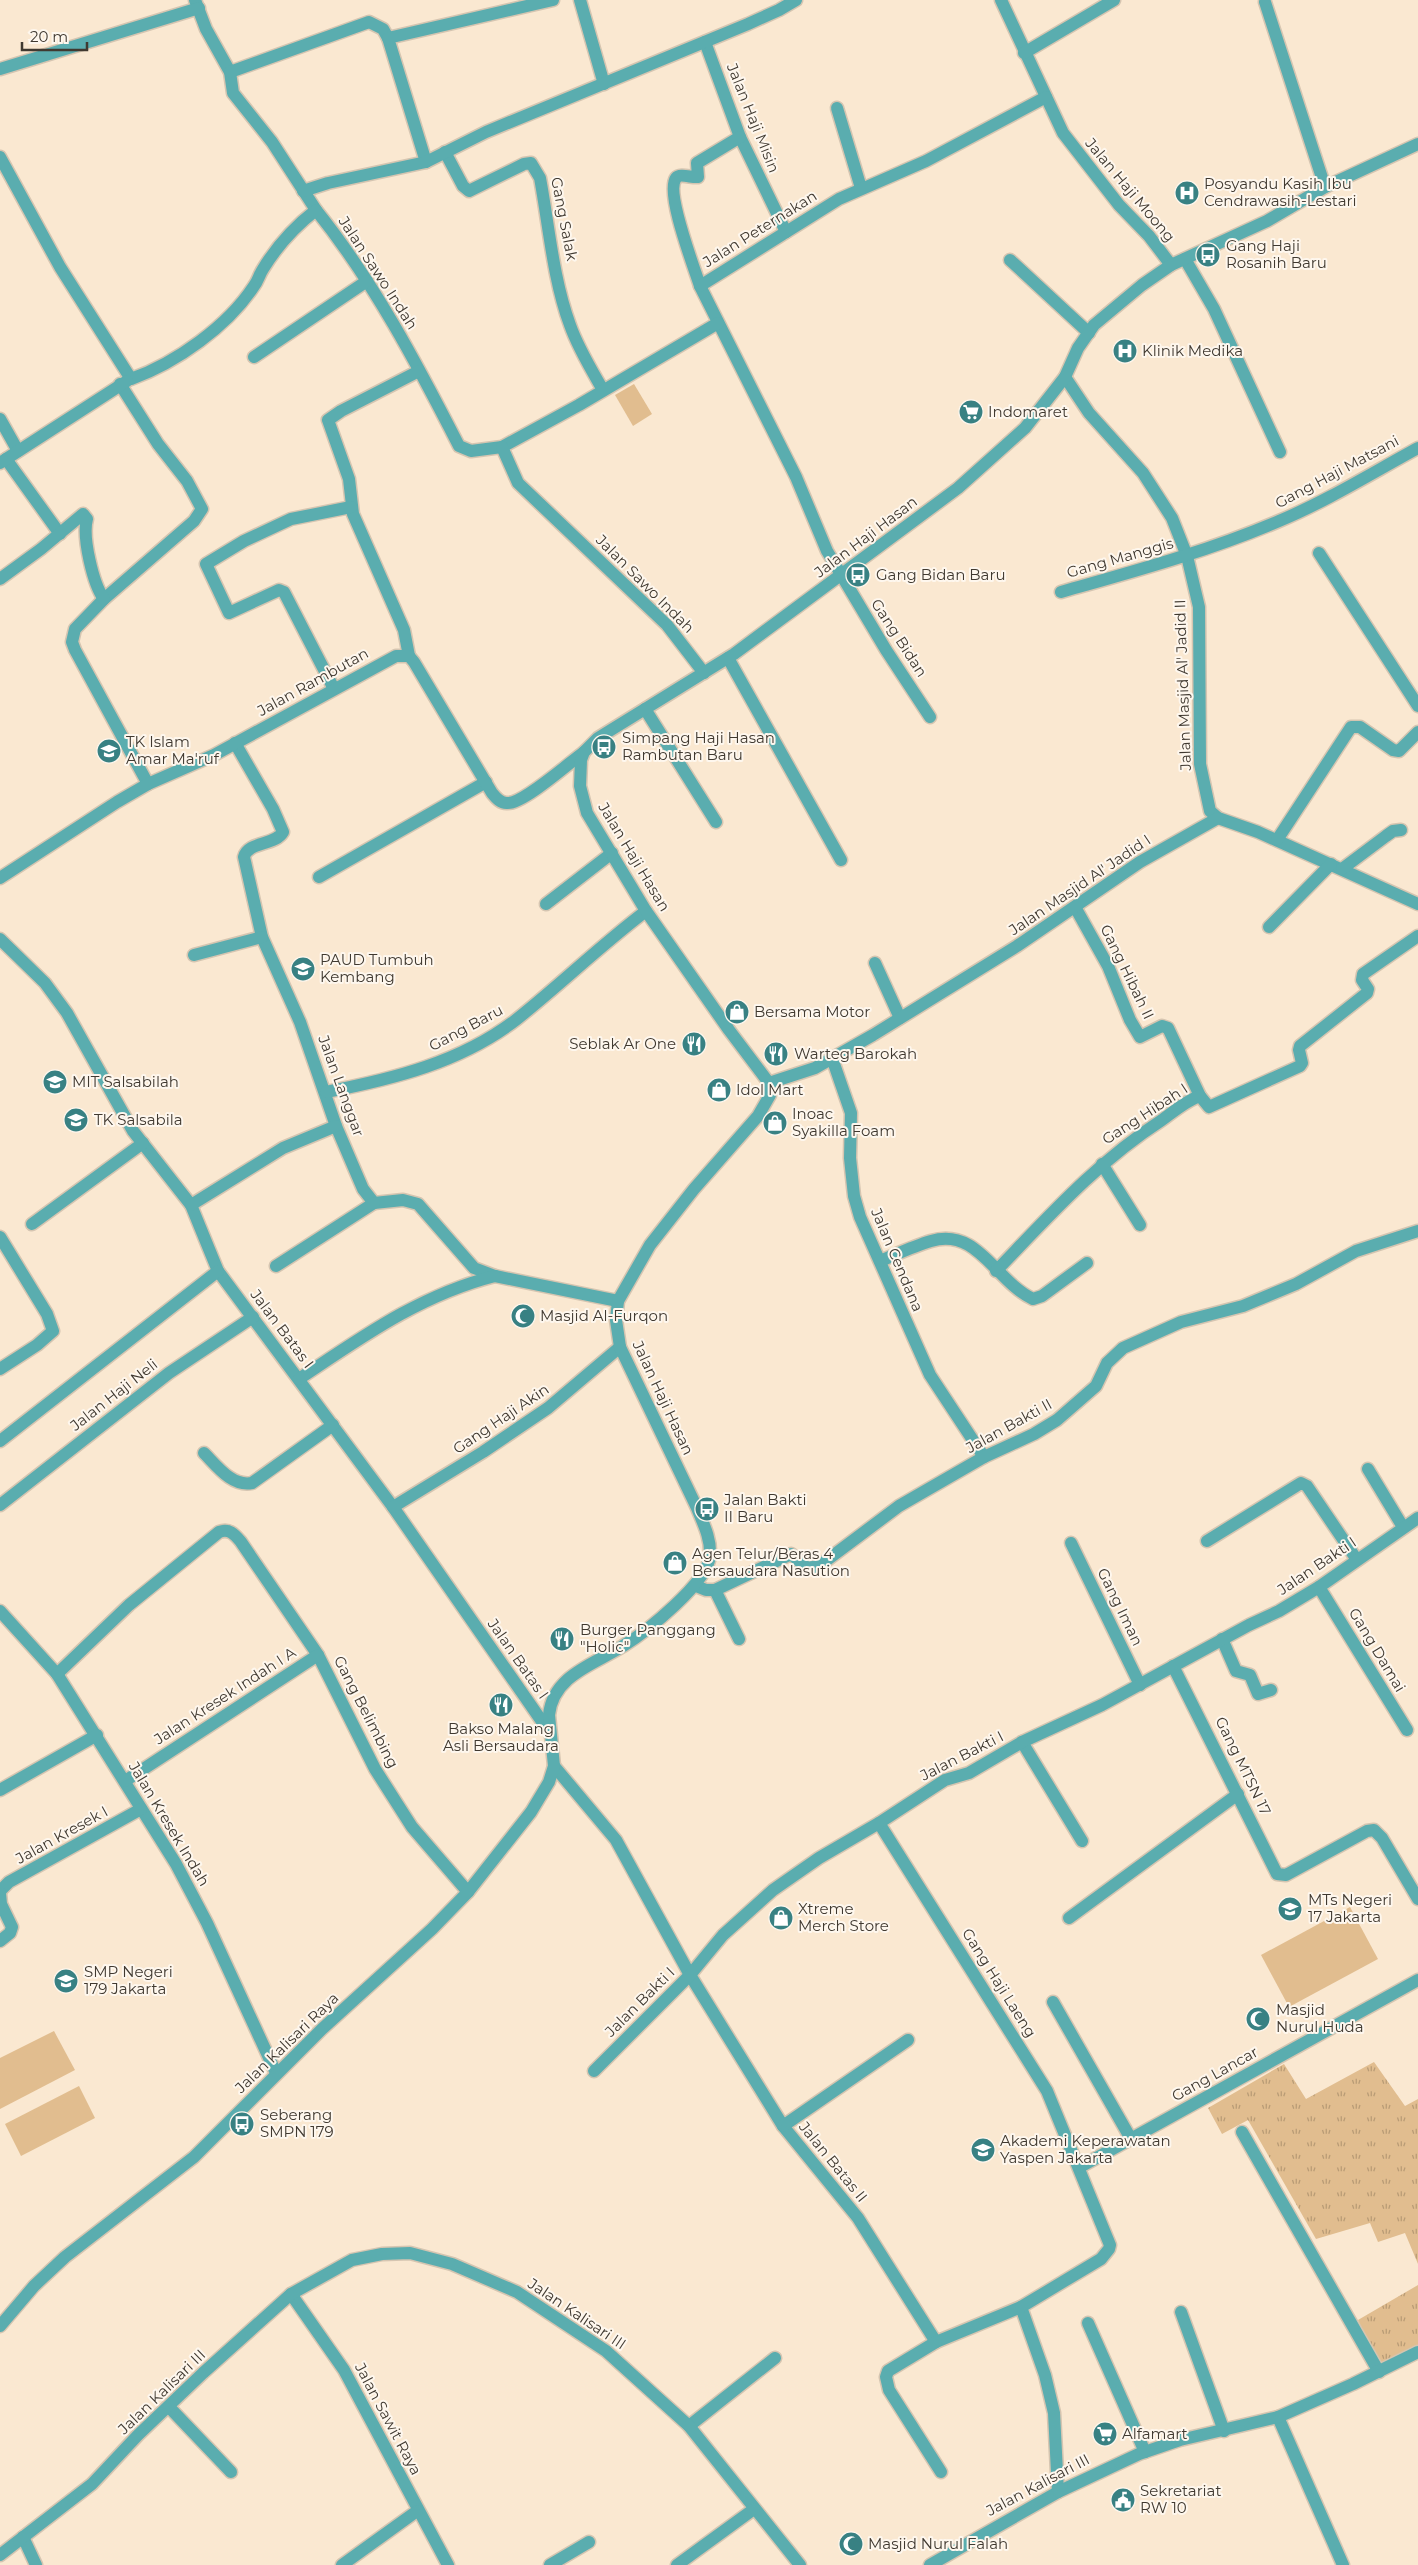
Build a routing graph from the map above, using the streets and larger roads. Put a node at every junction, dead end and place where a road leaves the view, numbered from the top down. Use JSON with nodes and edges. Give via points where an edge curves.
{"nodes":[{"id":1,"x":553,"y":0,"type":"edge"},
{"id":2,"x":580,"y":0,"type":"edge"},
{"id":3,"x":796,"y":0,"type":"edge"},
{"id":4,"x":1001,"y":0,"type":"edge"},
{"id":5,"x":1114,"y":0,"type":"edge"},
{"id":6,"x":1265,"y":2,"type":"dead end"},
{"id":7,"x":197,"y":4,"type":"edge"},
{"id":8,"x":388,"y":38,"type":"junction"},
{"id":9,"x":705,"y":42,"type":"junction"},
{"id":10,"x":1024,"y":53,"type":"junction"},
{"id":11,"x":0,"y":69,"type":"edge"},
{"id":12,"x":230,"y":72,"type":"junction"},
{"id":13,"x":604,"y":84,"type":"junction"},
{"id":14,"x":1046,"y":97,"type":"junction"},
{"id":15,"x":837,"y":108,"type":"dead end"},
{"id":16,"x":740,"y":137,"type":"junction"},
{"id":17,"x":1418,"y":144,"type":"edge"},
{"id":18,"x":445,"y":152,"type":"junction"},
{"id":19,"x":0,"y":156,"type":"edge"},
{"id":20,"x":426,"y":162,"type":"junction"},
{"id":21,"x":1325,"y":186,"type":"junction"},
{"id":22,"x":861,"y":188,"type":"junction"},
{"id":23,"x":303,"y":191,"type":"junction"},
{"id":24,"x":316,"y":210,"type":"junction"},
{"id":25,"x":786,"y":232,"type":"junction"},
{"id":26,"x":1185,"y":259,"type":"junction"},
{"id":27,"x":1010,"y":260,"type":"dead end"},
{"id":28,"x":1171,"y":265,"type":"junction"},
{"id":29,"x":367,"y":281,"type":"junction"},
{"id":30,"x":700,"y":286,"type":"junction"},
{"id":31,"x":718,"y":323,"type":"junction"},
{"id":32,"x":1089,"y":333,"type":"junction"},
{"id":33,"x":254,"y":357,"type":"dead end"},
{"id":34,"x":419,"y":372,"type":"junction"},
{"id":35,"x":1064,"y":377,"type":"junction"},
{"id":36,"x":126,"y":382,"type":"junction"},
{"id":37,"x":603,"y":390,"type":"junction"},
{"id":38,"x":0,"y":418,"type":"edge"},
{"id":39,"x":502,"y":447,"type":"junction"},
{"id":40,"x":1418,"y":448,"type":"edge"},
{"id":41,"x":18,"y":451,"type":"junction"},
{"id":42,"x":1280,"y":452,"type":"dead end"},
{"id":43,"x":3,"y":461,"type":"edge"},
{"id":44,"x":351,"y":507,"type":"junction"},
{"id":45,"x":60,"y":534,"type":"junction"},
{"id":46,"x":1319,"y":553,"type":"dead end"},
{"id":47,"x":1187,"y":556,"type":"junction"},
{"id":48,"x":840,"y":576,"type":"junction"},
{"id":49,"x":0,"y":579,"type":"edge"},
{"id":50,"x":1061,"y":592,"type":"dead end"},
{"id":51,"x":104,"y":599,"type":"junction"},
{"id":52,"x":409,"y":656,"type":"junction"},
{"id":53,"x":728,"y":658,"type":"junction"},
{"id":54,"x":704,"y":673,"type":"junction"},
{"id":55,"x":334,"y":690,"type":"junction"},
{"id":56,"x":1418,"y":706,"type":"edge"},
{"id":57,"x":644,"y":709,"type":"junction"},
{"id":58,"x":930,"y":717,"type":"dead end"},
{"id":59,"x":1418,"y":732,"type":"edge"},
{"id":60,"x":235,"y":743,"type":"junction"},
{"id":61,"x":584,"y":752,"type":"junction"},
{"id":62,"x":486,"y":782,"type":"junction"},
{"id":63,"x":148,"y":784,"type":"junction"},
{"id":64,"x":1218,"y":818,"type":"junction"},
{"id":65,"x":716,"y":822,"type":"dead end"},
{"id":66,"x":1401,"y":830,"type":"dead end"},
{"id":67,"x":1277,"y":840,"type":"junction"},
{"id":68,"x":612,"y":853,"type":"junction"},
{"id":69,"x":840,"y":860,"type":"dead end"},
{"id":70,"x":1336,"y":867,"type":"junction"},
{"id":71,"x":319,"y":877,"type":"dead end"},
{"id":72,"x":0,"y":878,"type":"edge"},
{"id":73,"x":546,"y":904,"type":"dead end"},
{"id":74,"x":1418,"y":904,"type":"edge"},
{"id":75,"x":1076,"y":907,"type":"junction"},
{"id":76,"x":646,"y":911,"type":"junction"},
{"id":77,"x":1270,"y":927,"type":"dead end"},
{"id":78,"x":1418,"y":936,"type":"edge"},
{"id":79,"x":262,"y":937,"type":"junction"},
{"id":80,"x":0,"y":939,"type":"edge"},
{"id":81,"x":194,"y":955,"type":"dead end"},
{"id":82,"x":875,"y":963,"type":"dead end"},
{"id":83,"x":900,"y":1018,"type":"junction"},
{"id":84,"x":832,"y":1058,"type":"junction"},
{"id":85,"x":769,"y":1083,"type":"junction"},
{"id":86,"x":326,"y":1092,"type":"junction"},
{"id":87,"x":1200,"y":1096,"type":"junction"},
{"id":88,"x":336,"y":1126,"type":"junction"},
{"id":89,"x":143,"y":1143,"type":"junction"},
{"id":90,"x":1102,"y":1164,"type":"junction"},
{"id":91,"x":374,"y":1203,"type":"junction"},
{"id":92,"x":191,"y":1205,"type":"junction"},
{"id":93,"x":32,"y":1224,"type":"dead end"},
{"id":94,"x":1140,"y":1225,"type":"dead end"},
{"id":95,"x":1418,"y":1231,"type":"edge"},
{"id":96,"x":0,"y":1237,"type":"edge"},
{"id":97,"x":880,"y":1261,"type":"junction"},
{"id":98,"x":1087,"y":1263,"type":"dead end"},
{"id":99,"x":276,"y":1266,"type":"dead end"},
{"id":100,"x":218,"y":1271,"type":"junction"},
{"id":101,"x":996,"y":1271,"type":"junction"},
{"id":102,"x":494,"y":1276,"type":"junction"},
{"id":103,"x":618,"y":1301,"type":"junction"},
{"id":104,"x":253,"y":1317,"type":"junction"},
{"id":105,"x":620,"y":1347,"type":"junction"},
{"id":106,"x":0,"y":1370,"type":"edge"},
{"id":107,"x":299,"y":1379,"type":"junction"},
{"id":108,"x":332,"y":1425,"type":"junction"},
{"id":109,"x":0,"y":1441,"type":"edge"},
{"id":110,"x":204,"y":1453,"type":"dead end"},
{"id":111,"x":984,"y":1457,"type":"junction"},
{"id":112,"x":1368,"y":1469,"type":"dead end"},
{"id":113,"x":0,"y":1505,"type":"edge"},
{"id":114,"x":393,"y":1507,"type":"junction"},
{"id":115,"x":1418,"y":1518,"type":"edge"},
{"id":116,"x":1403,"y":1527,"type":"junction"},
{"id":117,"x":1207,"y":1540,"type":"dead end"},
{"id":118,"x":1070,"y":1543,"type":"dead end"},
{"id":119,"x":1358,"y":1560,"type":"junction"},
{"id":120,"x":696,"y":1586,"type":"junction"},
{"id":121,"x":1319,"y":1587,"type":"junction"},
{"id":122,"x":715,"y":1590,"type":"junction"},
{"id":123,"x":0,"y":1611,"type":"edge"},
{"id":124,"x":738,"y":1639,"type":"dead end"},
{"id":125,"x":1222,"y":1640,"type":"junction"},
{"id":126,"x":318,"y":1655,"type":"junction"},
{"id":127,"x":1173,"y":1666,"type":"junction"},
{"id":128,"x":57,"y":1674,"type":"junction"},
{"id":129,"x":1140,"y":1685,"type":"junction"},
{"id":130,"x":1271,"y":1690,"type":"dead end"},
{"id":131,"x":1407,"y":1730,"type":"dead end"},
{"id":132,"x":96,"y":1735,"type":"junction"},
{"id":133,"x":551,"y":1735,"type":"junction"},
{"id":134,"x":1022,"y":1742,"type":"junction"},
{"id":135,"x":553,"y":1751,"type":"joint"},
{"id":136,"x":554,"y":1766,"type":"junction"},
{"id":137,"x":125,"y":1781,"type":"junction"},
{"id":138,"x":0,"y":1790,"type":"edge"},
{"id":139,"x":1238,"y":1794,"type":"junction"},
{"id":140,"x":141,"y":1810,"type":"junction"},
{"id":141,"x":879,"y":1823,"type":"junction"},
{"id":142,"x":1082,"y":1841,"type":"dead end"},
{"id":143,"x":0,"y":1892,"type":"edge"},
{"id":144,"x":468,"y":1892,"type":"junction"},
{"id":145,"x":1418,"y":1899,"type":"edge"},
{"id":146,"x":1069,"y":1918,"type":"dead end"},
{"id":147,"x":0,"y":1941,"type":"edge"},
{"id":148,"x":690,"y":1976,"type":"junction"},
{"id":149,"x":1418,"y":1980,"type":"edge"},
{"id":150,"x":1054,"y":2002,"type":"dead end"},
{"id":151,"x":908,"y":2040,"type":"dead end"},
{"id":152,"x":594,"y":2071,"type":"dead end"},
{"id":153,"x":276,"y":2073,"type":"junction"},
{"id":154,"x":783,"y":2126,"type":"junction"},
{"id":155,"x":1242,"y":2132,"type":"dead end"},
{"id":156,"x":1131,"y":2139,"type":"junction"},
{"id":157,"x":1080,"y":2167,"type":"junction"},
{"id":158,"x":291,"y":2294,"type":"junction"},
{"id":159,"x":1021,"y":2307,"type":"junction"},
{"id":160,"x":1181,"y":2312,"type":"dead end"},
{"id":161,"x":1,"y":2320,"type":"edge"},
{"id":162,"x":1088,"y":2323,"type":"dead end"},
{"id":163,"x":936,"y":2342,"type":"junction"},
{"id":164,"x":1418,"y":2352,"type":"edge"},
{"id":165,"x":775,"y":2358,"type":"dead end"},
{"id":166,"x":1379,"y":2372,"type":"junction"},
{"id":167,"x":168,"y":2407,"type":"junction"},
{"id":168,"x":1278,"y":2417,"type":"junction"},
{"id":169,"x":690,"y":2426,"type":"junction"},
{"id":170,"x":1224,"y":2431,"type":"junction"},
{"id":171,"x":1145,"y":2452,"type":"junction"},
{"id":172,"x":231,"y":2472,"type":"dead end"},
{"id":173,"x":941,"y":2472,"type":"dead end"},
{"id":174,"x":1058,"y":2492,"type":"junction"},
{"id":175,"x":754,"y":2509,"type":"junction"},
{"id":176,"x":418,"y":2511,"type":"junction"},
{"id":177,"x":23,"y":2536,"type":"junction"},
{"id":178,"x":589,"y":2542,"type":"dead end"},
{"id":179,"x":0,"y":2555,"type":"edge"},
{"id":180,"x":36,"y":2565,"type":"edge"},
{"id":181,"x":342,"y":2565,"type":"edge"},
{"id":182,"x":448,"y":2565,"type":"edge"},
{"id":183,"x":550,"y":2565,"type":"edge"},
{"id":184,"x":677,"y":2565,"type":"edge"},
{"id":185,"x":800,"y":2565,"type":"edge"},
{"id":186,"x":930,"y":2565,"type":"edge"},
{"id":187,"x":1343,"y":2565,"type":"edge"}],
"edges":[{"from":1,"to":8,"type":"street"},
{"from":2,"to":13,"type":"street"},
{"from":3,"to":9,"type":"street"},
{"from":4,"to":10,"type":"street","name":"Jalan Haji Moong"},
{"from":5,"to":10,"type":"street"},
{"from":6,"to":21,"type":"street"},
{"from":7,"to":11,"type":"street"},
{"from":7,"to":12,"type":"street","via":[[206,29]]},
{"from":8,"to":12,"type":"street","via":[[383,29],[369,22]]},
{"from":8,"to":20,"type":"street"},
{"from":9,"to":13,"type":"street"},
{"from":9,"to":16,"type":"street","name":"Jalan Haji Misin"},
{"from":10,"to":14,"type":"street","name":"Jalan Haji Moong"},
{"from":12,"to":23,"type":"street","via":[[233,93],[272,142]]},
{"from":13,"to":18,"type":"street"},
{"from":14,"to":22,"type":"street","name":"Jalan Peternakan","via":[[926,161]]},
{"from":14,"to":28,"type":"street","name":"Jalan Haji Moong","via":[[1063,133]]},
{"from":15,"to":22,"type":"street"},
{"from":16,"to":25,"type":"street","name":"Jalan Haji Misin"},
{"from":16,"to":30,"type":"street","via":[[697,163],[699,176],[678,176],[672,188]]},
{"from":17,"to":21,"type":"street","name":"Jalan Haji Hasan"},
{"from":18,"to":20,"type":"street"},
{"from":18,"to":37,"type":"street","name":"Gang Salak","via":[[469,191],[524,164],[531,163],[536,168],[570,326]]},
{"from":19,"to":36,"type":"street"},
{"from":20,"to":23,"type":"street"},
{"from":21,"to":26,"type":"street","name":"Jalan Haji Hasan","via":[[1267,221]]},
{"from":22,"to":25,"type":"street","name":"Jalan Peternakan"},
{"from":23,"to":24,"type":"street"},
{"from":24,"to":29,"type":"street","name":"Jalan Sawo Indah"},
{"from":24,"to":36,"type":"street","name":"Jalan Sawo Indah","via":[[283,239],[255,286],[220,327],[156,369]]},
{"from":25,"to":30,"type":"street","name":"Jalan Peternakan"},
{"from":26,"to":28,"type":"street","name":"Jalan Haji Hasan"},
{"from":26,"to":42,"type":"street","via":[[1214,309]]},
{"from":27,"to":32,"type":"street"},
{"from":28,"to":32,"type":"street","name":"Jalan Haji Hasan","via":[[1114,306]]},
{"from":29,"to":33,"type":"street"},
{"from":29,"to":34,"type":"street","name":"Jalan Sawo Indah","via":[[402,337]]},
{"from":30,"to":31,"type":"street","name":"Jalan Peternakan"},
{"from":31,"to":37,"type":"street"},
{"from":31,"to":48,"type":"street","name":"Jalan Peternakan","via":[[796,477]]},
{"from":32,"to":35,"type":"street","name":"Jalan Haji Hasan"},
{"from":34,"to":39,"type":"street","name":"Jalan Sawo Indah","via":[[459,446],[471,451]]},
{"from":34,"to":44,"type":"street","via":[[328,419],[349,479]]},
{"from":35,"to":47,"type":"street","name":"Jalan Masjid Al' Jadid II","via":[[1089,413],[1143,473],[1172,518]]},
{"from":35,"to":48,"type":"street","name":"Jalan Haji Hasan","via":[[1025,428],[958,488]]},
{"from":36,"to":41,"type":"street","name":"Jalan Sawo Indah"},
{"from":36,"to":51,"type":"street","via":[[158,444],[187,481],[202,509],[194,521]]},
{"from":37,"to":39,"type":"street"},
{"from":38,"to":41,"type":"street"},
{"from":39,"to":54,"type":"street","name":"Jalan Sawo Indah","via":[[518,483],[668,625]]},
{"from":40,"to":47,"type":"street","name":"Gang Haji Matsani","via":[[1319,503]]},
{"from":41,"to":43,"type":"street","name":"Jalan Sawo Indah"},
{"from":43,"to":45,"type":"street"},
{"from":44,"to":52,"type":"street","via":[[404,630]]},
{"from":44,"to":55,"type":"street","via":[[290,519],[206,564],[229,613],[279,590],[284,592]]},
{"from":45,"to":49,"type":"street"},
{"from":45,"to":51,"type":"street","via":[[82,515],[87,516],[84,531],[93,579]]},
{"from":46,"to":56,"type":"street"},
{"from":47,"to":50,"type":"street","name":"Gang Manggis"},
{"from":47,"to":64,"type":"street","name":"Jalan Masjid Al' Jadid II","via":[[1198,607],[1200,764],[1210,811]]},
{"from":48,"to":53,"type":"street","name":"Jalan Haji Hasan"},
{"from":48,"to":58,"type":"street","name":"Gang Bidan"},
{"from":51,"to":63,"type":"street","via":[[75,629],[72,642]]},
{"from":52,"to":55,"type":"street","name":"Jalan Rambutan","via":[[396,656]]},
{"from":52,"to":62,"type":"street"},
{"from":53,"to":54,"type":"street","name":"Jalan Haji Hasan"},
{"from":53,"to":69,"type":"street"},
{"from":54,"to":57,"type":"street","name":"Jalan Haji Hasan"},
{"from":55,"to":60,"type":"street","name":"Jalan Rambutan"},
{"from":57,"to":61,"type":"street","name":"Jalan Haji Hasan","via":[[598,738]]},
{"from":57,"to":65,"type":"street"},
{"from":59,"to":67,"type":"street","via":[[1399,751],[1360,726],[1351,727]]},
{"from":60,"to":63,"type":"street","name":"Jalan Rambutan"},
{"from":60,"to":79,"type":"street","name":"Jalan Langgar","via":[[273,808],[283,832],[276,839],[249,849],[244,857]]},
{"from":61,"to":62,"type":"street","via":[[534,791],[514,802],[497,799]]},
{"from":61,"to":68,"type":"street","name":"Jalan Haji Hasan","via":[[580,773],[582,798]]},
{"from":62,"to":71,"type":"street"},
{"from":63,"to":72,"type":"street","name":"Jalan Rambutan"},
{"from":64,"to":67,"type":"street"},
{"from":64,"to":75,"type":"street","name":"Jalan Masjid Al' Jadid I","via":[[1140,862]]},
{"from":66,"to":70,"type":"street","via":[[1393,831]]},
{"from":67,"to":70,"type":"street"},
{"from":68,"to":73,"type":"street"},
{"from":68,"to":76,"type":"street","name":"Jalan Haji Hasan"},
{"from":70,"to":74,"type":"street"},
{"from":70,"to":77,"type":"street"},
{"from":75,"to":83,"type":"street","name":"Jalan Masjid Al' Jadid I"},
{"from":75,"to":87,"type":"street","name":"Gang Hibah II","via":[[1108,966],[1140,1037],[1162,1026],[1168,1028]]},
{"from":76,"to":85,"type":"street","name":"Jalan Haji Hasan"},
{"from":76,"to":86,"type":"street","name":"Gang Baru","via":[[516,1020],[479,1043],[418,1070],[379,1082]]},
{"from":78,"to":87,"type":"street","name":"Gang Hibah I","via":[[1363,974],[1367,993],[1300,1046],[1302,1063],[1299,1067],[1212,1106]]},
{"from":79,"to":81,"type":"street"},
{"from":79,"to":86,"type":"street","name":"Jalan Langgar","via":[[300,1022]]},
{"from":80,"to":89,"type":"street","name":"Jalan Batas I","via":[[45,983],[67,1013]]},
{"from":82,"to":83,"type":"street"},
{"from":83,"to":84,"type":"street","name":"Jalan Masjid Al' Jadid I"},
{"from":84,"to":85,"type":"street","name":"Jalan Masjid Al' Jadid I","via":[[815,1068]]},
{"from":84,"to":97,"type":"street","name":"Jalan Cendana","via":[[851,1112],[850,1158],[854,1196],[866,1234]]},
{"from":85,"to":103,"type":"street","name":"Jalan Haji Hasan","via":[[770,1095],[758,1116],[650,1245]]},
{"from":86,"to":88,"type":"street","name":"Jalan Langgar"},
{"from":87,"to":90,"type":"street","name":"Gang Hibah I","via":[[1132,1139]]},
{"from":88,"to":91,"type":"street","name":"Jalan Langgar","via":[[363,1189]]},
{"from":88,"to":92,"type":"street","via":[[283,1148]]},
{"from":89,"to":92,"type":"street","name":"Jalan Batas I"},
{"from":89,"to":93,"type":"street"},
{"from":90,"to":94,"type":"street"},
{"from":90,"to":101,"type":"street","name":"Gang Hibah I"},
{"from":91,"to":99,"type":"street"},
{"from":91,"to":102,"type":"street","via":[[403,1200],[418,1204],[474,1268]]},
{"from":92,"to":100,"type":"street","name":"Jalan Batas I"},
{"from":95,"to":111,"type":"street","name":"Jalan Bakti II","via":[[1356,1251],[1296,1284],[1243,1306],[1181,1322],[1123,1348],[1107,1362],[1096,1386],[1075,1406],[1034,1434]]},
{"from":96,"to":106,"type":"street","via":[[47,1314],[53,1331]]},
{"from":97,"to":101,"type":"street","via":[[932,1241],[960,1239],[973,1246]]},
{"from":97,"to":111,"type":"street","name":"Jalan Cendana","via":[[930,1376]]},
{"from":98,"to":101,"type":"street","via":[[1033,1299]]},
{"from":100,"to":104,"type":"street","name":"Jalan Batas I"},
{"from":100,"to":109,"type":"street"},
{"from":102,"to":103,"type":"street"},
{"from":102,"to":107,"type":"street","via":[[419,1303]]},
{"from":103,"to":105,"type":"street","name":"Jalan Haji Hasan","via":[[616,1320]]},
{"from":104,"to":107,"type":"street","name":"Jalan Batas I"},
{"from":104,"to":113,"type":"street","name":"Jalan Haji Neli","via":[[169,1373]]},
{"from":105,"to":114,"type":"street","name":"Gang Haji Akin","via":[[548,1408]]},
{"from":105,"to":120,"type":"street","name":"Jalan Haji Hasan","via":[[708,1533],[710,1560]]},
{"from":107,"to":108,"type":"street","name":"Jalan Batas I"},
{"from":108,"to":110,"type":"street","via":[[252,1483],[244,1484],[223,1473]]},
{"from":108,"to":114,"type":"street","name":"Jalan Batas I"},
{"from":111,"to":122,"type":"street","name":"Jalan Bakti II","via":[[899,1506],[819,1566],[807,1568],[796,1556],[785,1555]]},
{"from":112,"to":116,"type":"street"},
{"from":114,"to":133,"type":"street","name":"Jalan Batas I"},
{"from":115,"to":116,"type":"street","name":"Jalan Bakti I"},
{"from":116,"to":119,"type":"street","name":"Jalan Bakti I"},
{"from":117,"to":119,"type":"street","via":[[1301,1483],[1307,1486]]},
{"from":118,"to":129,"type":"street","name":"Gang Iman"},
{"from":119,"to":121,"type":"street","name":"Jalan Bakti I"},
{"from":120,"to":122,"type":"street"},
{"from":120,"to":133,"type":"street","name":"Jalan Haji Hasan","via":[[624,1646],[591,1662],[564,1683],[549,1707]]},
{"from":121,"to":125,"type":"street","name":"Jalan Bakti I"},
{"from":121,"to":131,"type":"street","name":"Gang Damai"},
{"from":122,"to":124,"type":"street"},
{"from":123,"to":128,"type":"street","name":"Jalan Kresek Indah"},
{"from":125,"to":127,"type":"street","name":"Jalan Bakti I"},
{"from":125,"to":130,"type":"street","via":[[1236,1670],[1250,1675],[1258,1694]]},
{"from":126,"to":128,"type":"street","name":"Gang Belimbing","via":[[241,1542],[225,1530],[129,1605]]},
{"from":126,"to":137,"type":"street","name":"Jalan Kresek Indah I A"},
{"from":126,"to":144,"type":"street","name":"Gang Belimbing","via":[[375,1769],[412,1828]]},
{"from":127,"to":129,"type":"street","name":"Jalan Bakti I"},
{"from":127,"to":139,"type":"street","name":"Gang MTSN 17"},
{"from":128,"to":132,"type":"street","name":"Jalan Kresek Indah"},
{"from":129,"to":134,"type":"street","name":"Jalan Bakti I"},
{"from":132,"to":137,"type":"street","name":"Jalan Kresek Indah"},
{"from":132,"to":138,"type":"street"},
{"from":133,"to":135,"type":"street","name":"Jalan Haji Hasan"},
{"from":134,"to":141,"type":"street","name":"Jalan Bakti I","via":[[969,1773],[945,1780]]},
{"from":134,"to":142,"type":"street"},
{"from":135,"to":136,"type":"street","name":"Jalan Kalisari Raya"},
{"from":136,"to":144,"type":"street","name":"Jalan Kalisari Raya","via":[[543,1794]]},
{"from":136,"to":148,"type":"street","name":"Jalan Batas II","via":[[616,1840]]},
{"from":137,"to":140,"type":"street","name":"Jalan Kresek Indah"},
{"from":139,"to":145,"type":"street","name":"Gang MTSN 17","via":[[1277,1874],[1286,1875],[1374,1830]]},
{"from":139,"to":146,"type":"street"},
{"from":140,"to":143,"type":"street","name":"Jalan Kresek I","via":[[9,1882]]},
{"from":140,"to":153,"type":"street","name":"Jalan Kresek Indah","via":[[176,1864],[207,1923]]},
{"from":141,"to":148,"type":"street","name":"Jalan Bakti I","via":[[773,1890],[723,1936]]},
{"from":141,"to":157,"type":"street","name":"Gang Haji Laeng","via":[[1047,2091]]},
{"from":143,"to":147,"type":"street","name":"Jalan Kresek I","via":[[12,1927]]},
{"from":144,"to":153,"type":"street","name":"Jalan Kalisari Raya"},
{"from":148,"to":152,"type":"street","name":"Jalan Bakti I"},
{"from":148,"to":154,"type":"street","name":"Jalan Batas II"},
{"from":149,"to":156,"type":"street","name":"Gang Lancar"},
{"from":150,"to":156,"type":"street"},
{"from":151,"to":154,"type":"street"},
{"from":153,"to":161,"type":"street","name":"Jalan Kalisari Raya","via":[[194,2157],[65,2257]]},
{"from":154,"to":163,"type":"street","name":"Jalan Batas II","via":[[858,2218]]},
{"from":155,"to":166,"type":"street"},
{"from":156,"to":157,"type":"street","name":"Gang Lancar"},
{"from":157,"to":159,"type":"street","name":"Gang Haji Laeng","via":[[1109,2249],[1101,2259]]},
{"from":158,"to":167,"type":"street","name":"Jalan Kalisari III"},
{"from":158,"to":169,"type":"street","name":"Jalan Kalisari III","via":[[352,2260],[397,2253],[437,2258],[517,2292],[550,2312],[633,2373]]},
{"from":158,"to":176,"type":"street","name":"Jalan Sawit Raya","via":[[344,2370]]},
{"from":159,"to":163,"type":"street"},
{"from":159,"to":174,"type":"street","via":[[1054,2412]]},
{"from":160,"to":170,"type":"street"},
{"from":162,"to":171,"type":"street"},
{"from":163,"to":173,"type":"street","via":[[888,2371],[886,2377],[889,2390]]},
{"from":164,"to":166,"type":"street","name":"Jalan Kalisari III"},
{"from":165,"to":169,"type":"street"},
{"from":166,"to":168,"type":"street","name":"Jalan Kalisari III"},
{"from":167,"to":172,"type":"street"},
{"from":167,"to":177,"type":"street","name":"Jalan Kalisari III","via":[[92,2484]]},
{"from":168,"to":170,"type":"street","name":"Jalan Kalisari III"},
{"from":168,"to":187,"type":"street"},
{"from":169,"to":175,"type":"street","name":"Jalan Kalisari III"},
{"from":170,"to":171,"type":"street","name":"Jalan Kalisari III","via":[[1180,2440]]},
{"from":171,"to":174,"type":"street","name":"Jalan Kalisari III"},
{"from":174,"to":186,"type":"street","name":"Jalan Kalisari III"},
{"from":175,"to":184,"type":"street"},
{"from":175,"to":185,"type":"street","name":"Jalan Kalisari III"},
{"from":176,"to":181,"type":"street"},
{"from":176,"to":182,"type":"street","name":"Jalan Sawit Raya"},
{"from":177,"to":179,"type":"street","name":"Jalan Kalisari III"},
{"from":177,"to":180,"type":"street"},
{"from":178,"to":183,"type":"street"}]}
